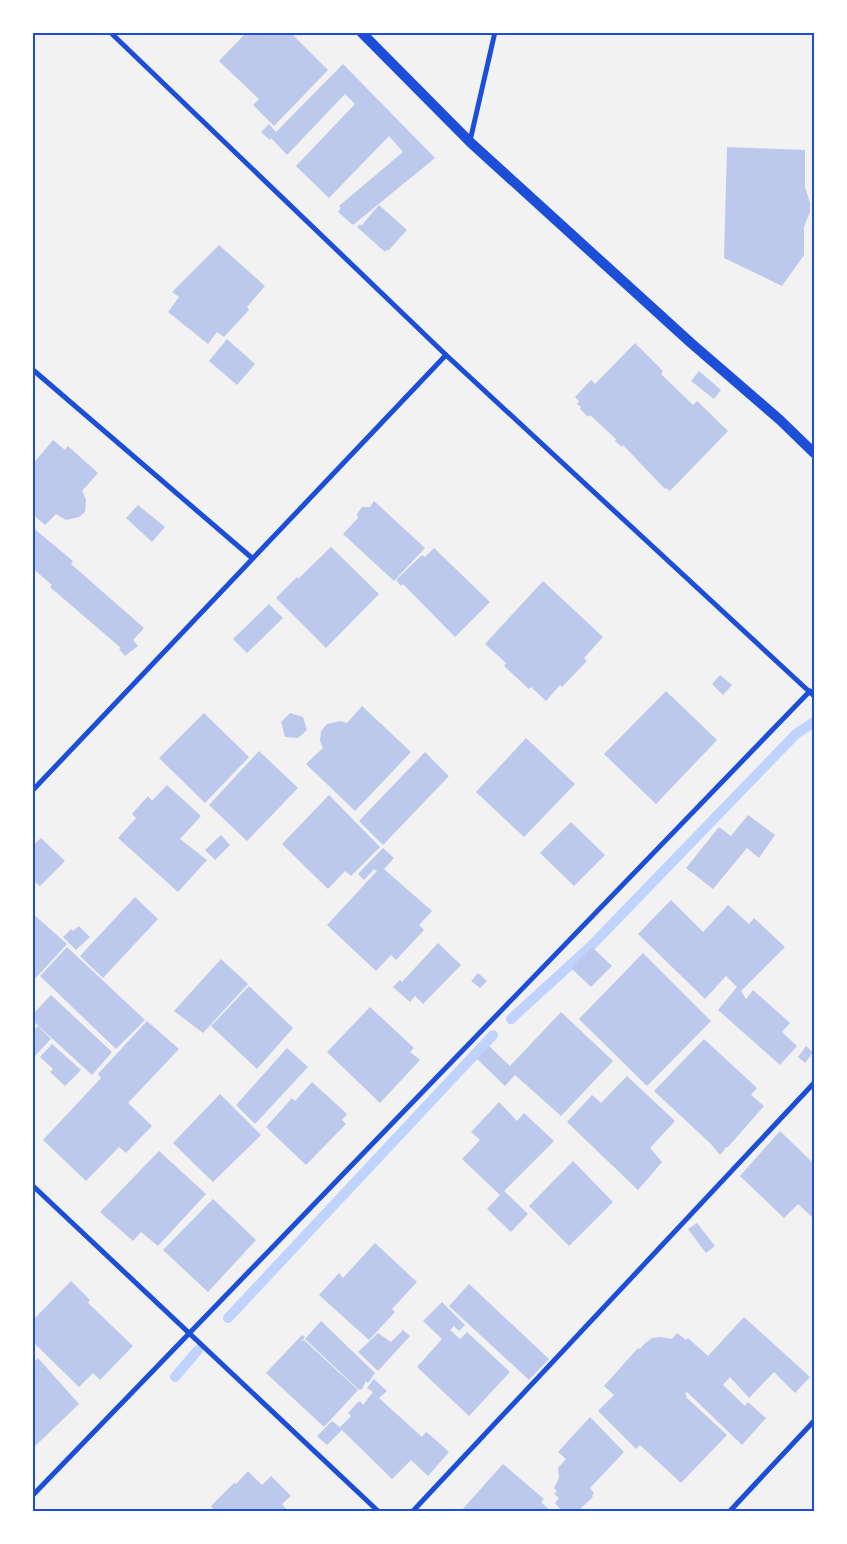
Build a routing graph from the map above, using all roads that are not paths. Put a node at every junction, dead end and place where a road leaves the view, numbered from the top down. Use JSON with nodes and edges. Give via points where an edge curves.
{"nodes":[{"id":1,"x":110,"y":32,"type":"edge"},
{"id":2,"x":361,"y":32,"type":"edge"},
{"id":3,"x":495,"y":32,"type":"edge"},
{"id":4,"x":470,"y":142,"type":"junction"},
{"id":5,"x":446,"y":355,"type":"junction"},
{"id":6,"x":32,"y":369,"type":"edge"},
{"id":7,"x":814,"y":453,"type":"edge"},
{"id":8,"x":252,"y":558,"type":"junction"},
{"id":9,"x":810,"y":691,"type":"junction"},
{"id":10,"x":814,"y":696,"type":"edge"},
{"id":11,"x":33,"y":789,"type":"edge"},
{"id":12,"x":814,"y":1082,"type":"edge"},
{"id":13,"x":32,"y":1185,"type":"edge"},
{"id":14,"x":190,"y":1333,"type":"junction"},
{"id":15,"x":814,"y":1421,"type":"edge"},
{"id":16,"x":32,"y":1496,"type":"edge"},
{"id":17,"x":379,"y":1512,"type":"edge"},
{"id":18,"x":412,"y":1512,"type":"edge"},
{"id":19,"x":728,"y":1512,"type":"edge"}],
"edges":[{"from":1,"to":5,"type":"street"},
{"from":2,"to":4,"type":"main road"},
{"from":3,"to":4,"type":"street"},
{"from":4,"to":7,"type":"main road"},
{"from":5,"to":8,"type":"street"},
{"from":5,"to":9,"type":"street"},
{"from":6,"to":8,"type":"street"},
{"from":8,"to":11,"type":"street"},
{"from":9,"to":10,"type":"street"},
{"from":9,"to":14,"type":"street"},
{"from":12,"to":18,"type":"street"},
{"from":13,"to":14,"type":"street"},
{"from":14,"to":16,"type":"street"},
{"from":14,"to":17,"type":"street"},
{"from":15,"to":19,"type":"street"}]}
